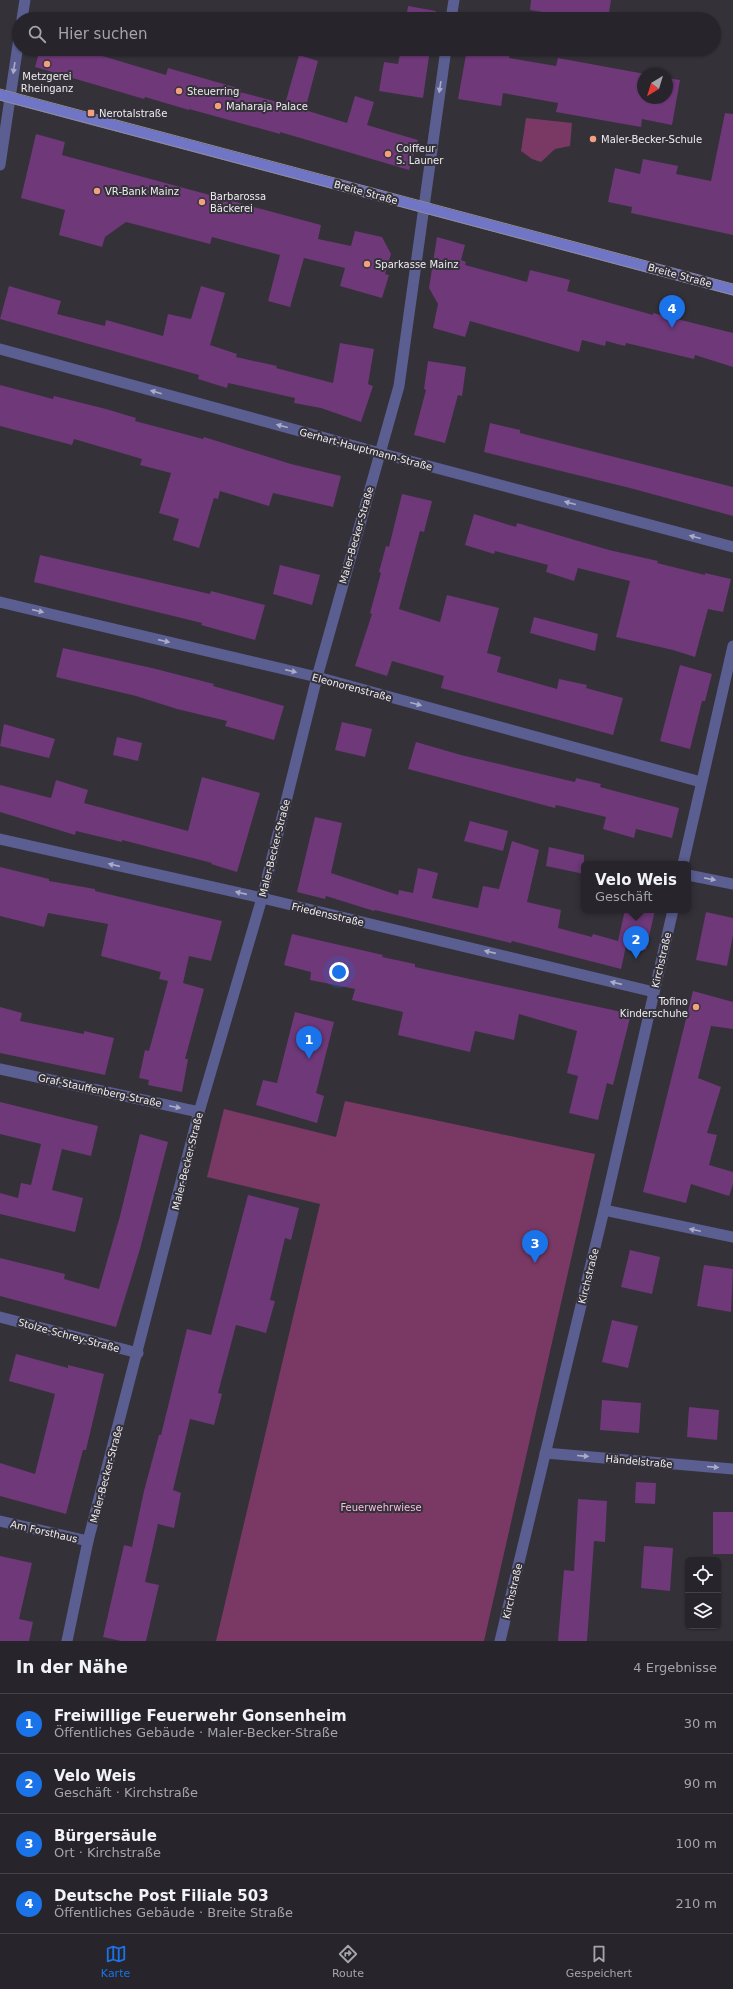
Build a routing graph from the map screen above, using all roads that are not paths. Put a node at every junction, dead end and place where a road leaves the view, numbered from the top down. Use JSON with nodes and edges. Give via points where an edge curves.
{"nodes":[{"id":1,"x":25,"y":0,"type":"edge"},
{"id":2,"x":454,"y":0,"type":"edge"},
{"id":3,"x":23,"y":12,"type":"edge"},
{"id":4,"x":452,"y":12,"type":"edge"},
{"id":5,"x":15,"y":56,"type":"edge"},
{"id":6,"x":445,"y":56,"type":"edge"},
{"id":7,"x":5,"y":96,"type":"edge"},
{"id":8,"x":0,"y":165,"type":"edge"},
{"id":9,"x":423,"y":207,"type":"junction"},
{"id":10,"x":733,"y":290,"type":"edge"},
{"id":11,"x":0,"y":349,"type":"edge"},
{"id":12,"x":380,"y":453,"type":"junction"},
{"id":13,"x":733,"y":546,"type":"edge"},
{"id":14,"x":0,"y":602,"type":"edge"},
{"id":15,"x":733,"y":646,"type":"edge"},
{"id":16,"x":316,"y":677,"type":"junction"},
{"id":17,"x":701,"y":782,"type":"junction"},
{"id":18,"x":0,"y":840,"type":"edge"},
{"id":19,"x":684,"y":861,"type":"edge"},
{"id":20,"x":691,"y":876,"type":"edge"},
{"id":21,"x":733,"y":884,"type":"edge"},
{"id":22,"x":262,"y":898,"type":"junction"},
{"id":23,"x":672,"y":913,"type":"edge"},
{"id":24,"x":654,"y":992,"type":"junction"},
{"id":25,"x":0,"y":1069,"type":"edge"},
{"id":26,"x":199,"y":1112,"type":"junction"},
{"id":27,"x":604,"y":1210,"type":"junction"},
{"id":28,"x":733,"y":1237,"type":"edge"},
{"id":29,"x":0,"y":1317,"type":"edge"},
{"id":30,"x":138,"y":1353,"type":"junction"},
{"id":31,"x":545,"y":1453,"type":"junction"},
{"id":32,"x":733,"y":1469,"type":"edge"},
{"id":33,"x":0,"y":1521,"type":"edge"},
{"id":34,"x":88,"y":1541,"type":"junction"},
{"id":35,"x":67,"y":1641,"type":"edge"},
{"id":36,"x":500,"y":1641,"type":"edge"}],
"edges":[{"from":1,"to":3,"type":"street"},
{"from":2,"to":4,"type":"street"},
{"from":5,"to":7,"type":"street","one_way":true},
{"from":6,"to":9,"type":"street","name":"Maler-Becker-Straße","one_way":true},
{"from":7,"to":8,"type":"street"},
{"from":7,"to":9,"type":"main road","name":"Breite Straße"},
{"from":9,"to":10,"type":"main road","name":"Breite Straße"},
{"from":9,"to":12,"type":"street","name":"Maler-Becker-Straße","via":[[399,386]]},
{"from":12,"to":11,"type":"street","name":"Gerhart-Hauptmann-Straße","one_way":true},
{"from":13,"to":12,"type":"street","name":"Gerhart-Hauptmann-Straße","one_way":true},
{"from":12,"to":16,"type":"street","name":"Maler-Becker-Straße"},
{"from":14,"to":16,"type":"street","name":"Eleonorenstraße","one_way":true},
{"from":15,"to":17,"type":"street"},
{"from":16,"to":17,"type":"street","name":"Eleonorenstraße","one_way":true},
{"from":16,"to":22,"type":"street","name":"Maler-Becker-Straße"},
{"from":17,"to":19,"type":"street"},
{"from":22,"to":18,"type":"street","name":"Friedensstraße","one_way":true},
{"from":20,"to":21,"type":"street","one_way":true},
{"from":24,"to":22,"type":"street","name":"Friedensstraße","one_way":true},
{"from":22,"to":26,"type":"street","name":"Maler-Becker-Straße"},
{"from":23,"to":24,"type":"street","name":"Kirchstraße"},
{"from":24,"to":27,"type":"street","name":"Kirchstraße"},
{"from":25,"to":26,"type":"street","name":"Graf-Stauffenberg-Straße","one_way":true},
{"from":26,"to":30,"type":"street","name":"Maler-Becker-Straße"},
{"from":28,"to":27,"type":"street","one_way":true},
{"from":27,"to":31,"type":"street","name":"Kirchstraße"},
{"from":29,"to":30,"type":"street","name":"Stolze-Schrey-Straße"},
{"from":30,"to":34,"type":"street","name":"Maler-Becker-Straße"},
{"from":31,"to":32,"type":"street","name":"Händelstraße","one_way":true},
{"from":31,"to":36,"type":"street","name":"Kirchstraße"},
{"from":33,"to":34,"type":"street","name":"Am Forsthaus"},
{"from":34,"to":35,"type":"street","name":"Maler-Becker-Straße"}]}
